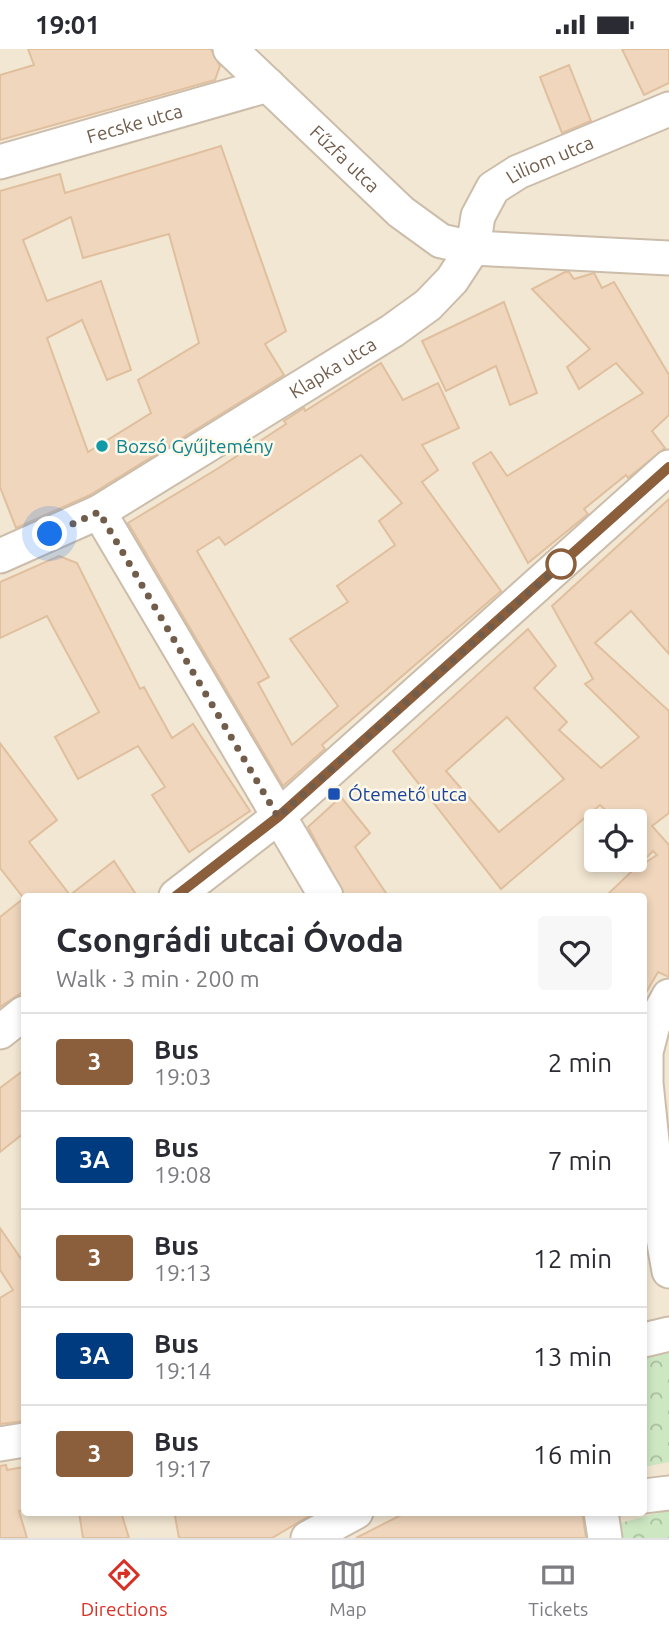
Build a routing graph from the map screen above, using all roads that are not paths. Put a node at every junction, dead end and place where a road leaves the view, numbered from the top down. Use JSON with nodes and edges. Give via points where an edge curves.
{"nodes":[{"id":1,"x":246,"y":53,"type":"edge"},
{"id":2,"x":268,"y":85,"type":"junction"},
{"id":3,"x":669,"y":109,"type":"edge"},
{"id":4,"x":0,"y":162,"type":"edge"},
{"id":5,"x":473,"y":249,"type":"junction"},
{"id":6,"x":669,"y":258,"type":"edge"},
{"id":7,"x":664,"y":481,"type":"edge"},
{"id":8,"x":99,"y":512,"type":"junction"},
{"id":9,"x":0,"y":556,"type":"edge"},
{"id":10,"x":278,"y":817,"type":"junction"},
{"id":11,"x":180,"y":893,"type":"edge"},
{"id":12,"x":324,"y":893,"type":"edge"},
{"id":13,"x":669,"y":996,"type":"edge"},
{"id":14,"x":21,"y":1015,"type":"edge"},
{"id":15,"x":0,"y":1032,"type":"edge"},
{"id":16,"x":647,"y":1048,"type":"edge"},
{"id":17,"x":647,"y":1064,"type":"edge"},
{"id":18,"x":669,"y":1271,"type":"edge"},
{"id":19,"x":669,"y":1335,"type":"edge"},
{"id":20,"x":647,"y":1339,"type":"edge"},
{"id":21,"x":21,"y":1440,"type":"edge"},
{"id":22,"x":0,"y":1444,"type":"edge"},
{"id":23,"x":669,"y":1493,"type":"edge"},
{"id":24,"x":647,"y":1496,"type":"edge"},
{"id":25,"x":349,"y":1516,"type":"edge"},
{"id":26,"x":602,"y":1516,"type":"edge"},
{"id":27,"x":308,"y":1538,"type":"edge"},
{"id":28,"x":606,"y":1538,"type":"edge"}],
"edges":[{"from":1,"to":2,"type":"street","name":"Fűzfa utca"},
{"from":2,"to":4,"type":"street","name":"Fecske utca"},
{"from":2,"to":5,"type":"street","name":"Fűzfa utca","via":[[421,229],[441,241]]},
{"from":3,"to":5,"type":"street","name":"Liliom utca","via":[[518,172],[493,188],[478,216]]},
{"from":5,"to":6,"type":"street"},
{"from":5,"to":8,"type":"street","name":"Klapka utca","via":[[428,305],[392,331]]},
{"from":7,"to":10,"type":"street"},
{"from":8,"to":9,"type":"street","name":"Klapka utca"},
{"from":8,"to":10,"type":"street"},
{"from":10,"to":11,"type":"street"},
{"from":10,"to":12,"type":"street"},
{"from":13,"to":16,"type":"street"},
{"from":14,"to":15,"type":"street"},
{"from":17,"to":18,"type":"street"},
{"from":19,"to":20,"type":"street"},
{"from":21,"to":22,"type":"street"},
{"from":23,"to":24,"type":"street"},
{"from":25,"to":27,"type":"street"},
{"from":26,"to":28,"type":"street"}]}
